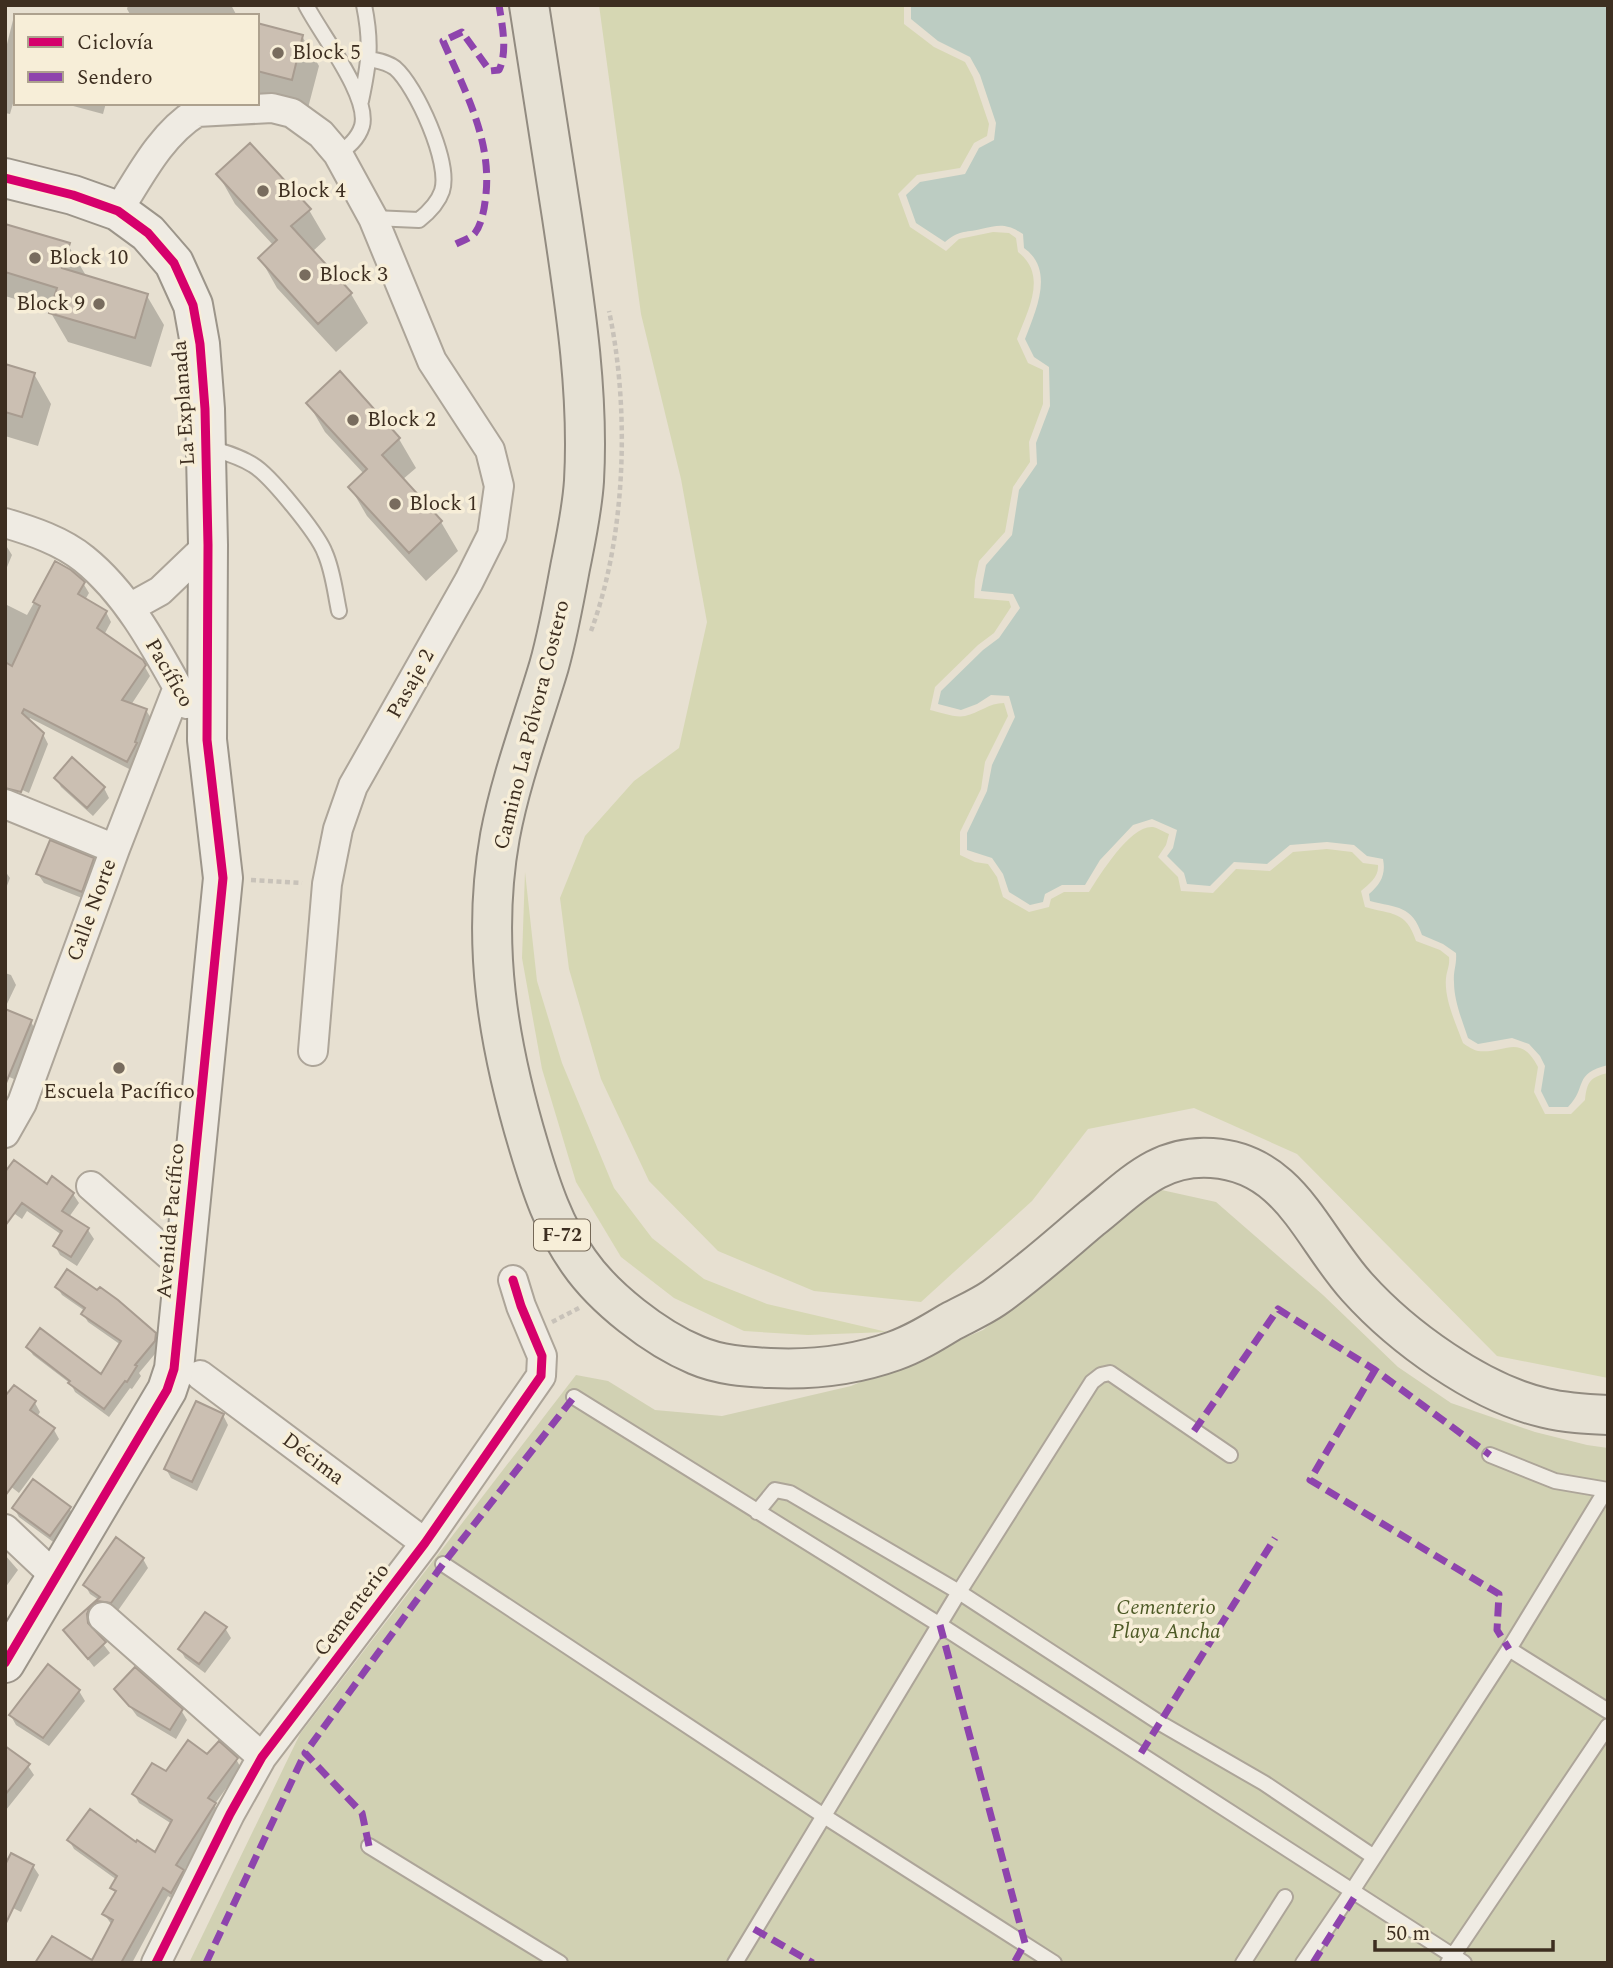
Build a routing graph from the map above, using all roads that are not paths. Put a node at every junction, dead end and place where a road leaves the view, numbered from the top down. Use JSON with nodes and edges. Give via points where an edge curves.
{"nodes":[{"id":1,"x":306,"y":5,"type":"edge"},
{"id":2,"x":364,"y":5,"type":"edge"},
{"id":3,"x":529,"y":5,"type":"edge"},
{"id":4,"x":370,"y":59,"type":"junction"},
{"id":5,"x":361,"y":101,"type":"junction"},
{"id":6,"x":338,"y":154,"type":"junction"},
{"id":7,"x":5,"y":178,"type":"edge"},
{"id":8,"x":118,"y":211,"type":"junction"},
{"id":9,"x":373,"y":218,"type":"junction"},
{"id":10,"x":206,"y":446,"type":"junction"},
{"id":11,"x":5,"y":523,"type":"edge"},
{"id":12,"x":208,"y":545,"type":"junction"},
{"id":13,"x":131,"y":607,"type":"junction"},
{"id":14,"x":339,"y":611,"type":"dead end"},
{"id":15,"x":178,"y":687,"type":"junction"},
{"id":16,"x":207,"y":740,"type":"junction"},
{"id":17,"x":5,"y":804,"type":"edge"},
{"id":18,"x":115,"y":849,"type":"junction"},
{"id":19,"x":313,"y":1051,"type":"dead end"},
{"id":20,"x":13,"y":1101,"type":"edge"},
{"id":21,"x":5,"y":1133,"type":"edge"},
{"id":22,"x":90,"y":1186,"type":"dead end"},
{"id":23,"x":184,"y":1268,"type":"junction"},
{"id":24,"x":513,"y":1280,"type":"dead end"},
{"id":25,"x":200,"y":1375,"type":"dead end"},
{"id":26,"x":574,"y":1397,"type":"dead end"},
{"id":27,"x":1608,"y":1415,"type":"edge"},
{"id":28,"x":1230,"y":1455,"type":"dead end"},
{"id":29,"x":1490,"y":1455,"type":"dead end"},
{"id":30,"x":1607,"y":1490,"type":"edge"},
{"id":31,"x":758,"y":1512,"type":"junction"},
{"id":32,"x":5,"y":1529,"type":"edge"},
{"id":33,"x":425,"y":1543,"type":"junction"},
{"id":34,"x":443,"y":1564,"type":"dead end"},
{"id":35,"x":55,"y":1577,"type":"junction"},
{"id":36,"x":959,"y":1592,"type":"junction"},
{"id":37,"x":103,"y":1617,"type":"dead end"},
{"id":38,"x":940,"y":1625,"type":"junction"},
{"id":39,"x":1509,"y":1649,"type":"junction"},
{"id":40,"x":5,"y":1663,"type":"edge"},
{"id":41,"x":1608,"y":1711,"type":"edge"},
{"id":42,"x":1608,"y":1726,"type":"edge"},
{"id":43,"x":262,"y":1757,"type":"junction"},
{"id":44,"x":824,"y":1816,"type":"junction"},
{"id":45,"x":369,"y":1846,"type":"dead end"},
{"id":46,"x":1374,"y":1857,"type":"junction"},
{"id":47,"x":1352,"y":1891,"type":"junction"},
{"id":48,"x":1285,"y":1897,"type":"dead end"},
{"id":49,"x":1455,"y":1960,"type":"edge"},
{"id":50,"x":156,"y":1963,"type":"edge"},
{"id":51,"x":560,"y":1963,"type":"edge"},
{"id":52,"x":735,"y":1963,"type":"edge"},
{"id":53,"x":1054,"y":1963,"type":"edge"},
{"id":54,"x":1243,"y":1963,"type":"edge"},
{"id":55,"x":1303,"y":1963,"type":"edge"}],
"edges":[{"from":1,"to":5,"type":"lane"},
{"from":2,"to":4,"type":"lane"},
{"from":3,"to":27,"type":"main road","name":"Camino La Pólvora Costero","number":"F-72","via":[[577,318],[584,479],[580,523],[549,664],[500,838],[491,939],[494,992],[517,1107],[541,1187],[579,1262],[606,1293],[692,1354],[723,1364],[764,1368],[803,1369],[862,1360],[922,1339],[992,1300],[1144,1175],[1177,1161],[1213,1158],[1247,1166],[1278,1184],[1356,1286],[1400,1329],[1438,1357],[1499,1391],[1542,1408]]},
{"from":4,"to":5,"type":"lane"},
{"from":4,"to":9,"type":"lane","via":[[397,70],[427,120],[442,156],[443,189],[419,220]]},
{"from":5,"to":6,"type":"lane","via":[[362,125],[351,145]]},
{"from":6,"to":8,"type":"street","via":[[321,134],[292,113],[272,108],[197,112],[153,155]]},
{"from":6,"to":9,"type":"street"},
{"from":7,"to":8,"type":"street","name":"La Explanada"},
{"from":8,"to":10,"type":"street","name":"La Explanada","via":[[148,233],[174,263],[193,305]]},
{"from":9,"to":19,"type":"street","name":"Pasaje 2","via":[[432,361],[489,450],[499,486],[492,535],[353,786],[338,829],[327,884]]},
{"from":10,"to":12,"type":"street","name":"La Explanada"},
{"from":10,"to":14,"type":"lane","via":[[255,466],[312,532],[329,561]]},
{"from":11,"to":13,"type":"street","name":"Pacífico","via":[[42,534],[83,558]]},
{"from":12,"to":13,"type":"street","via":[[160,591]]},
{"from":12,"to":16,"type":"street","name":"La Explanada"},
{"from":13,"to":15,"type":"street","name":"Pacífico"},
{"from":15,"to":16,"type":"street","name":"Pacífico"},
{"from":15,"to":18,"type":"street","name":"Calle Norte"},
{"from":16,"to":23,"type":"street","name":"Avenida Pacífico","via":[[223,878]]},
{"from":17,"to":18,"type":"street"},
{"from":18,"to":20,"type":"street","name":"Calle Norte"},
{"from":20,"to":21,"type":"street","name":"Calle Norte"},
{"from":22,"to":23,"type":"street"},
{"from":23,"to":35,"type":"street","name":"Avenida Pacífico","via":[[174,1369],[167,1390]]},
{"from":24,"to":33,"type":"street","name":"Cementerio","via":[[542,1356],[541,1376]]},
{"from":25,"to":33,"type":"street","name":"Décima"},
{"from":26,"to":31,"type":"lane"},
{"from":28,"to":36,"type":"lane","via":[[1110,1373],[1101,1375]]},
{"from":29,"to":30,"type":"lane","via":[[1555,1481]]},
{"from":30,"to":39,"type":"lane"},
{"from":31,"to":36,"type":"lane","via":[[775,1490],[790,1493]]},
{"from":31,"to":38,"type":"lane"},
{"from":32,"to":35,"type":"street"},
{"from":33,"to":43,"type":"street","name":"Cementerio"},
{"from":34,"to":44,"type":"lane"},
{"from":35,"to":40,"type":"street","name":"Avenida Pacífico"},
{"from":36,"to":38,"type":"lane"},
{"from":36,"to":46,"type":"lane"},
{"from":37,"to":43,"type":"street"},
{"from":38,"to":44,"type":"lane"},
{"from":38,"to":47,"type":"lane"},
{"from":39,"to":41,"type":"lane"},
{"from":39,"to":46,"type":"lane"},
{"from":42,"to":49,"type":"lane"},
{"from":43,"to":50,"type":"street","name":"Cementerio"},
{"from":44,"to":52,"type":"lane"},
{"from":44,"to":53,"type":"lane"},
{"from":45,"to":51,"type":"lane"},
{"from":46,"to":47,"type":"lane"},
{"from":47,"to":49,"type":"lane"},
{"from":47,"to":55,"type":"lane"},
{"from":48,"to":54,"type":"lane"}]}
